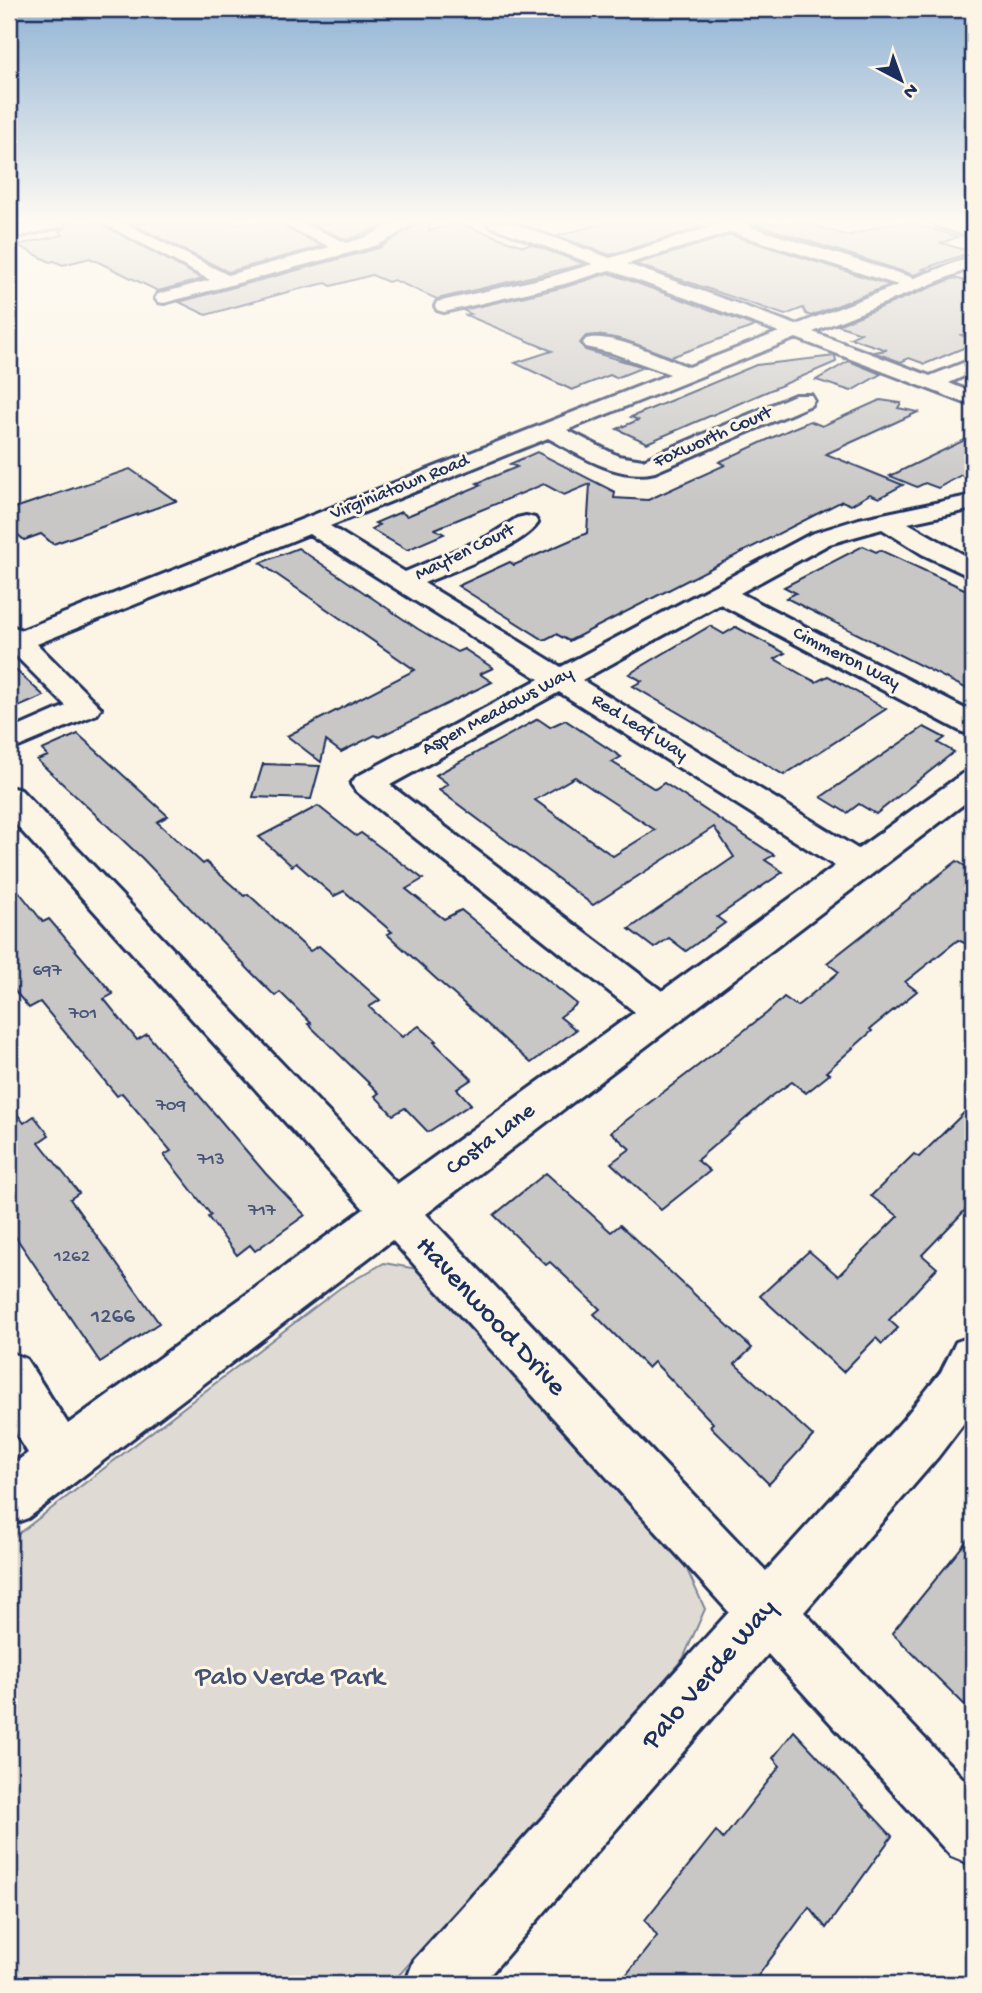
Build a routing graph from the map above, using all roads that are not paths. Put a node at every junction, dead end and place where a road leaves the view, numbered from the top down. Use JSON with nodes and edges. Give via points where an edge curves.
{"nodes":[{"id":1,"x":751,"y":316,"type":"edge"},
{"id":2,"x":831,"y":316,"type":"edge"},
{"id":3,"x":792,"y":331,"type":"junction"},
{"id":4,"x":593,"y":344,"type":"dead end"},
{"id":5,"x":973,"y":365,"type":"edge"},
{"id":6,"x":686,"y":373,"type":"junction"},
{"id":7,"x":930,"y":384,"type":"junction"},
{"id":8,"x":803,"y":400,"type":"dead end"},
{"id":9,"x":973,"y":400,"type":"edge"},
{"id":10,"x":548,"y":429,"type":"junction"},
{"id":11,"x":973,"y":502,"type":"edge"},
{"id":12,"x":886,"y":520,"type":"junction"},
{"id":13,"x":526,"y":523,"type":"dead end"},
{"id":14,"x":310,"y":524,"type":"junction"},
{"id":15,"x":973,"y":570,"type":"edge"},
{"id":16,"x":404,"y":582,"type":"junction"},
{"id":17,"x":719,"y":593,"type":"junction"},
{"id":18,"x":12,"y":640,"type":"edge"},
{"id":19,"x":560,"y":679,"type":"junction"},
{"id":20,"x":973,"y":725,"type":"edge"},
{"id":21,"x":9,"y":742,"type":"edge"},
{"id":22,"x":973,"y":781,"type":"edge"},
{"id":23,"x":9,"y":797,"type":"edge"},
{"id":24,"x":860,"y":866,"type":"junction"},
{"id":25,"x":663,"y":1012,"type":"junction"},
{"id":26,"x":393,"y":1213,"type":"junction"},
{"id":27,"x":973,"y":1359,"type":"edge"},
{"id":28,"x":9,"y":1376,"type":"edge"},
{"id":29,"x":61,"y":1460,"type":"junction"},
{"id":30,"x":9,"y":1499,"type":"edge"},
{"id":31,"x":766,"y":1612,"type":"junction"},
{"id":32,"x":973,"y":1834,"type":"edge"},
{"id":33,"x":438,"y":1984,"type":"edge"}],
"edges":[{"from":1,"to":3,"type":"street"},
{"from":2,"to":3,"type":"street","name":"Virginiatown Road"},
{"from":3,"to":6,"type":"street","name":"Virginiatown Road"},
{"from":3,"to":7,"type":"street"},
{"from":4,"to":6,"type":"street"},
{"from":5,"to":7,"type":"street"},
{"from":6,"to":10,"type":"street","name":"Virginiatown Road"},
{"from":7,"to":9,"type":"street"},
{"from":8,"to":10,"type":"street","name":"Foxworth Court","via":[[647,467],[632,469]]},
{"from":10,"to":14,"type":"street","name":"Virginiatown Road"},
{"from":11,"to":12,"type":"street","name":"Aspen Meadows Way"},
{"from":12,"to":15,"type":"street"},
{"from":12,"to":17,"type":"street","name":"Aspen Meadows Way","via":[[820,539]]},
{"from":13,"to":16,"type":"street","name":"Mayten Court","via":[[496,542]]},
{"from":14,"to":16,"type":"street","name":"Red Leaf Way"},
{"from":14,"to":18,"type":"street","name":"Virginiatown Road"},
{"from":16,"to":19,"type":"street","name":"Red Leaf Way"},
{"from":17,"to":19,"type":"street","name":"Aspen Meadows Way"},
{"from":17,"to":20,"type":"street","name":"Cimmeron Way"},
{"from":18,"to":21,"type":"street","via":[[86,708]]},
{"from":19,"to":24,"type":"street","name":"Red Leaf Way"},
{"from":19,"to":25,"type":"street","name":"Aspen Meadows Way","via":[[367,784]]},
{"from":22,"to":24,"type":"street","name":"Costa Lane"},
{"from":23,"to":26,"type":"street","name":"Havenwood Drive"},
{"from":24,"to":25,"type":"street","name":"Costa Lane"},
{"from":25,"to":26,"type":"street","name":"Costa Lane"},
{"from":26,"to":29,"type":"street","name":"Costa Lane"},
{"from":26,"to":31,"type":"street","name":"Havenwood Drive"},
{"from":27,"to":31,"type":"street","name":"Palo Verde Way","via":[[959,1389],[920,1439]]},
{"from":28,"to":29,"type":"street"},
{"from":29,"to":30,"type":"street","name":"Costa Lane"},
{"from":31,"to":32,"type":"street","name":"Havenwood Drive"},
{"from":31,"to":33,"type":"street","name":"Palo Verde Way"}]}
